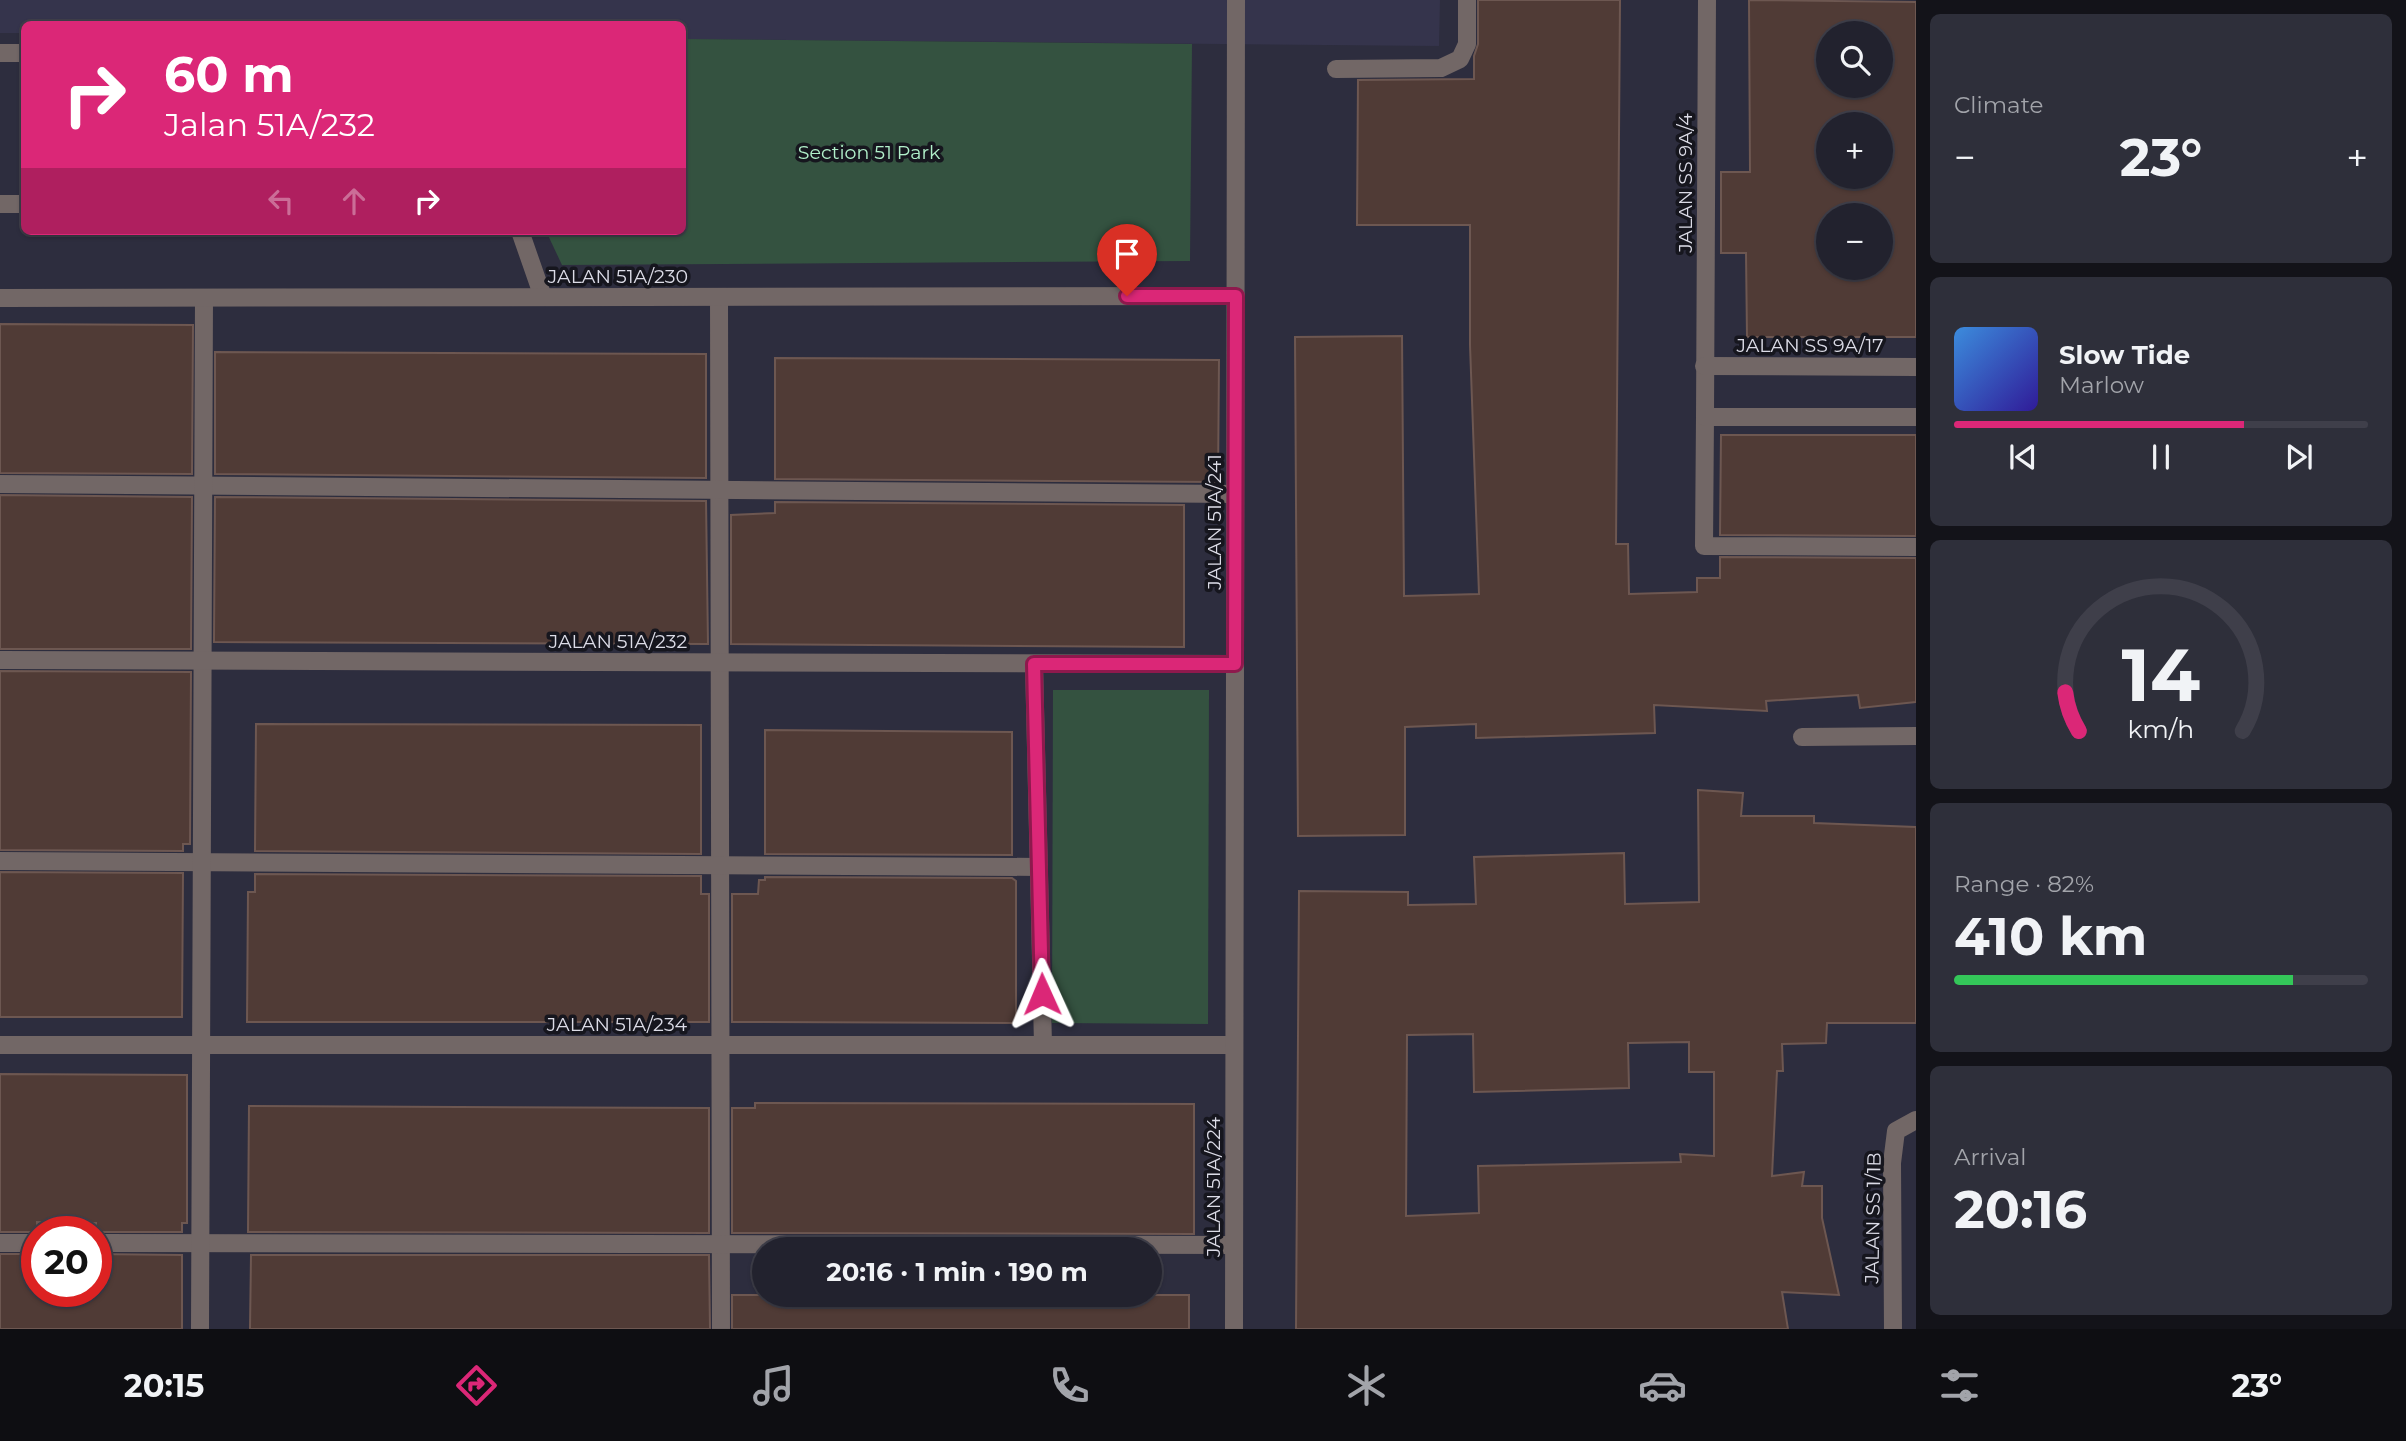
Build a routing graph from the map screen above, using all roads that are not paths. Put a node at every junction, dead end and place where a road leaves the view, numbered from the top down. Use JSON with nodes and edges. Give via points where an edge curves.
{"nodes":[{"id":1,"x":1236,"y":0,"type":"edge"},
{"id":2,"x":1467,"y":0,"type":"edge"},
{"id":3,"x":1707,"y":0,"type":"edge"},
{"id":4,"x":0,"y":53,"type":"edge"},
{"id":5,"x":21,"y":53,"type":"edge"},
{"id":6,"x":1336,"y":69,"type":"dead end"},
{"id":7,"x":0,"y":204,"type":"edge"},
{"id":8,"x":21,"y":204,"type":"edge"},
{"id":9,"x":521,"y":235,"type":"edge"},
{"id":10,"x":1236,"y":296,"type":"junction"},
{"id":11,"x":544,"y":297,"type":"junction"},
{"id":12,"x":719,"y":297,"type":"junction"},
{"id":13,"x":0,"y":298,"type":"edge"},
{"id":14,"x":204,"y":298,"type":"junction"},
{"id":15,"x":1704,"y":366,"type":"junction"},
{"id":16,"x":1916,"y":367,"type":"edge"},
{"id":17,"x":1705,"y":417,"type":"junction"},
{"id":18,"x":1916,"y":417,"type":"edge"},
{"id":19,"x":0,"y":484,"type":"edge"},
{"id":20,"x":203,"y":486,"type":"junction"},
{"id":21,"x":719,"y":490,"type":"junction"},
{"id":22,"x":1235,"y":494,"type":"junction"},
{"id":23,"x":1916,"y":547,"type":"edge"},
{"id":24,"x":0,"y":660,"type":"edge"},
{"id":25,"x":202,"y":661,"type":"junction"},
{"id":26,"x":720,"y":662,"type":"junction"},
{"id":27,"x":1034,"y":664,"type":"junction"},
{"id":28,"x":1235,"y":664,"type":"junction"},
{"id":29,"x":1916,"y":736,"type":"edge"},
{"id":30,"x":1802,"y":737,"type":"dead end"},
{"id":31,"x":0,"y":861,"type":"edge"},
{"id":32,"x":202,"y":863,"type":"junction"},
{"id":33,"x":720,"y":864,"type":"junction"},
{"id":34,"x":1039,"y":867,"type":"junction"},
{"id":35,"x":0,"y":1045,"type":"edge"},
{"id":36,"x":201,"y":1045,"type":"junction"},
{"id":37,"x":720,"y":1045,"type":"junction"},
{"id":38,"x":1043,"y":1045,"type":"junction"},
{"id":39,"x":1234,"y":1045,"type":"junction"},
{"id":40,"x":1916,"y":1121,"type":"edge"},
{"id":41,"x":0,"y":1243,"type":"edge"},
{"id":42,"x":21,"y":1243,"type":"edge"},
{"id":43,"x":112,"y":1243,"type":"edge"},
{"id":44,"x":200,"y":1244,"type":"junction"},
{"id":45,"x":720,"y":1244,"type":"junction"},
{"id":46,"x":1234,"y":1245,"type":"junction"},
{"id":47,"x":200,"y":1329,"type":"edge"},
{"id":48,"x":720,"y":1329,"type":"edge"},
{"id":49,"x":1234,"y":1329,"type":"edge"},
{"id":50,"x":1893,"y":1329,"type":"edge"}],
"edges":[{"from":1,"to":10,"type":"street","name":"JALAN 51A/241"},
{"from":2,"to":6,"type":"street","via":[[1467,44],[1460,59],[1441,68]]},
{"from":3,"to":15,"type":"street","name":"JALAN SS 9A/4"},
{"from":4,"to":5,"type":"street"},
{"from":7,"to":8,"type":"street"},
{"from":9,"to":11,"type":"street"},
{"from":10,"to":12,"type":"street","name":"JALAN 51A/230"},
{"from":10,"to":22,"type":"street","name":"JALAN 51A/241"},
{"from":11,"to":12,"type":"street","name":"JALAN 51A/230"},
{"from":11,"to":14,"type":"street","name":"JALAN 51A/230"},
{"from":12,"to":21,"type":"street"},
{"from":13,"to":14,"type":"street","name":"JALAN 51A/230"},
{"from":14,"to":20,"type":"street"},
{"from":15,"to":16,"type":"street","name":"JALAN SS 9A/17"},
{"from":15,"to":17,"type":"street","name":"JALAN SS 9A/4"},
{"from":17,"to":18,"type":"street"},
{"from":17,"to":23,"type":"street","name":"JALAN SS 9A/4","via":[[1704,546]]},
{"from":19,"to":20,"type":"street"},
{"from":20,"to":21,"type":"street"},
{"from":20,"to":25,"type":"street"},
{"from":21,"to":22,"type":"street"},
{"from":21,"to":26,"type":"street"},
{"from":22,"to":28,"type":"street","name":"JALAN 51A/241"},
{"from":24,"to":25,"type":"street","name":"JALAN 51A/232"},
{"from":25,"to":26,"type":"street","name":"JALAN 51A/232"},
{"from":25,"to":32,"type":"street"},
{"from":26,"to":27,"type":"street","name":"JALAN 51A/232"},
{"from":26,"to":33,"type":"street"},
{"from":27,"to":28,"type":"street","name":"JALAN 51A/232"},
{"from":27,"to":34,"type":"street"},
{"from":28,"to":39,"type":"street","name":"JALAN 51A/241"},
{"from":29,"to":30,"type":"street"},
{"from":31,"to":32,"type":"street"},
{"from":32,"to":33,"type":"street"},
{"from":32,"to":36,"type":"street"},
{"from":33,"to":34,"type":"street"},
{"from":33,"to":37,"type":"street"},
{"from":34,"to":38,"type":"street"},
{"from":35,"to":36,"type":"street","name":"JALAN 51A/234"},
{"from":36,"to":37,"type":"street","name":"JALAN 51A/234"},
{"from":36,"to":44,"type":"street"},
{"from":37,"to":38,"type":"street","name":"JALAN 51A/234"},
{"from":37,"to":45,"type":"street"},
{"from":38,"to":39,"type":"street","name":"JALAN 51A/234"},
{"from":39,"to":46,"type":"street","name":"JALAN 51A/224"},
{"from":40,"to":50,"type":"street","name":"JALAN SS 1/1B","via":[[1896,1131],[1892,1163]]},
{"from":41,"to":42,"type":"street"},
{"from":43,"to":44,"type":"street"},
{"from":44,"to":45,"type":"street"},
{"from":44,"to":47,"type":"street"},
{"from":45,"to":46,"type":"street"},
{"from":45,"to":48,"type":"street"},
{"from":46,"to":49,"type":"street","name":"JALAN 51A/224"}]}
